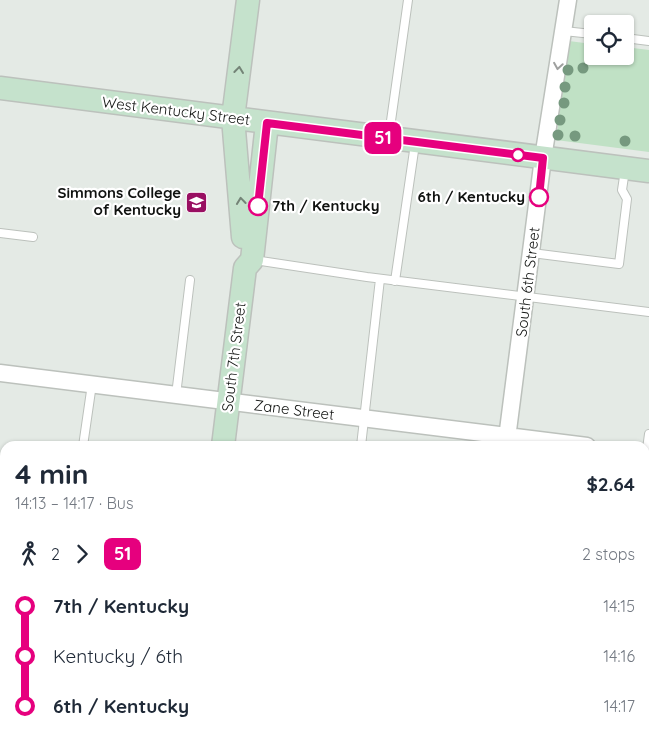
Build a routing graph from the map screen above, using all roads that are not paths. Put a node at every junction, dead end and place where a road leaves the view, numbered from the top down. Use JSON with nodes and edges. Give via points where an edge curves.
{"nodes":[{"id":1,"x":248,"y":0,"type":"edge"},
{"id":2,"x":408,"y":0,"type":"edge"},
{"id":3,"x":568,"y":0,"type":"edge"},
{"id":4,"x":564,"y":31,"type":"junction"},
{"id":5,"x":584,"y":33,"type":"edge"},
{"id":6,"x":634,"y":39,"type":"edge"},
{"id":7,"x":649,"y":40,"type":"edge"},
{"id":8,"x":0,"y":88,"type":"edge"},
{"id":9,"x":233,"y":118,"type":"junction"},
{"id":10,"x":267,"y":123,"type":"junction"},
{"id":11,"x":388,"y":139,"type":"junction"},
{"id":12,"x":416,"y":142,"type":"junction"},
{"id":13,"x":543,"y":158,"type":"junction"},
{"id":14,"x":625,"y":168,"type":"junction"},
{"id":15,"x":649,"y":171,"type":"edge"},
{"id":16,"x":0,"y":233,"type":"edge"},
{"id":17,"x":33,"y":237,"type":"dead end"},
{"id":18,"x":532,"y":253,"type":"junction"},
{"id":19,"x":248,"y":264,"type":"junction"},
{"id":20,"x":380,"y":279,"type":"junction"},
{"id":21,"x":190,"y":280,"type":"dead end"},
{"id":22,"x":395,"y":281,"type":"junction"},
{"id":23,"x":526,"y":298,"type":"junction"},
{"id":24,"x":649,"y":312,"type":"edge"},
{"id":25,"x":0,"y":373,"type":"edge"},
{"id":26,"x":92,"y":384,"type":"junction"},
{"id":27,"x":176,"y":395,"type":"junction"},
{"id":28,"x":229,"y":402,"type":"junction"},
{"id":29,"x":365,"y":418,"type":"junction"},
{"id":30,"x":84,"y":441,"type":"edge"},
{"id":31,"x":224,"y":441,"type":"edge"},
{"id":32,"x":362,"y":441,"type":"edge"},
{"id":33,"x":507,"y":441,"type":"edge"}],
"edges":[{"from":9,"to":1,"type":"street","name":"South 7th Street","one_way":true},
{"from":2,"to":11,"type":"lane"},
{"from":3,"to":4,"type":"street","name":"South 6th Street"},
{"from":4,"to":5,"type":"lane"},
{"from":4,"to":13,"type":"street","name":"South 6th Street","one_way":true},
{"from":6,"to":7,"type":"lane"},
{"from":8,"to":9,"type":"street","name":"West Kentucky Street"},
{"from":9,"to":10,"type":"street","name":"West Kentucky Street"},
{"from":19,"to":9,"type":"street","name":"South 7th Street","one_way":true},
{"from":10,"to":11,"type":"street","name":"West Kentucky Street"},
{"from":10,"to":19,"type":"street","name":"South 7th Street"},
{"from":11,"to":12,"type":"street","name":"West Kentucky Street"},
{"from":12,"to":13,"type":"street","name":"West Kentucky Street"},
{"from":12,"to":22,"type":"lane"},
{"from":13,"to":14,"type":"street","name":"West Kentucky Street"},
{"from":13,"to":18,"type":"street","name":"South 6th Street"},
{"from":14,"to":15,"type":"street","name":"West Kentucky Street"},
{"from":14,"to":18,"type":"lane","via":[[622,190],[627,200],[619,264]]},
{"from":16,"to":17,"type":"lane"},
{"from":18,"to":23,"type":"street","name":"South 6th Street"},
{"from":19,"to":20,"type":"lane"},
{"from":19,"to":28,"type":"street","name":"South 7th Street"},
{"from":20,"to":22,"type":"lane"},
{"from":20,"to":29,"type":"lane"},
{"from":21,"to":27,"type":"lane"},
{"from":22,"to":23,"type":"lane"},
{"from":23,"to":24,"type":"lane"},
{"from":23,"to":33,"type":"street","name":"South 6th Street"},
{"from":25,"to":26,"type":"street","name":"Zane Street"},
{"from":26,"to":27,"type":"street","name":"Zane Street"},
{"from":26,"to":30,"type":"lane"},
{"from":27,"to":28,"type":"street","name":"Zane Street"},
{"from":28,"to":29,"type":"street","name":"Zane Street"},
{"from":28,"to":31,"type":"street","name":"South 7th Street"},
{"from":29,"to":32,"type":"lane"},
{"from":29,"to":33,"type":"street","name":"Zane Street"}]}
